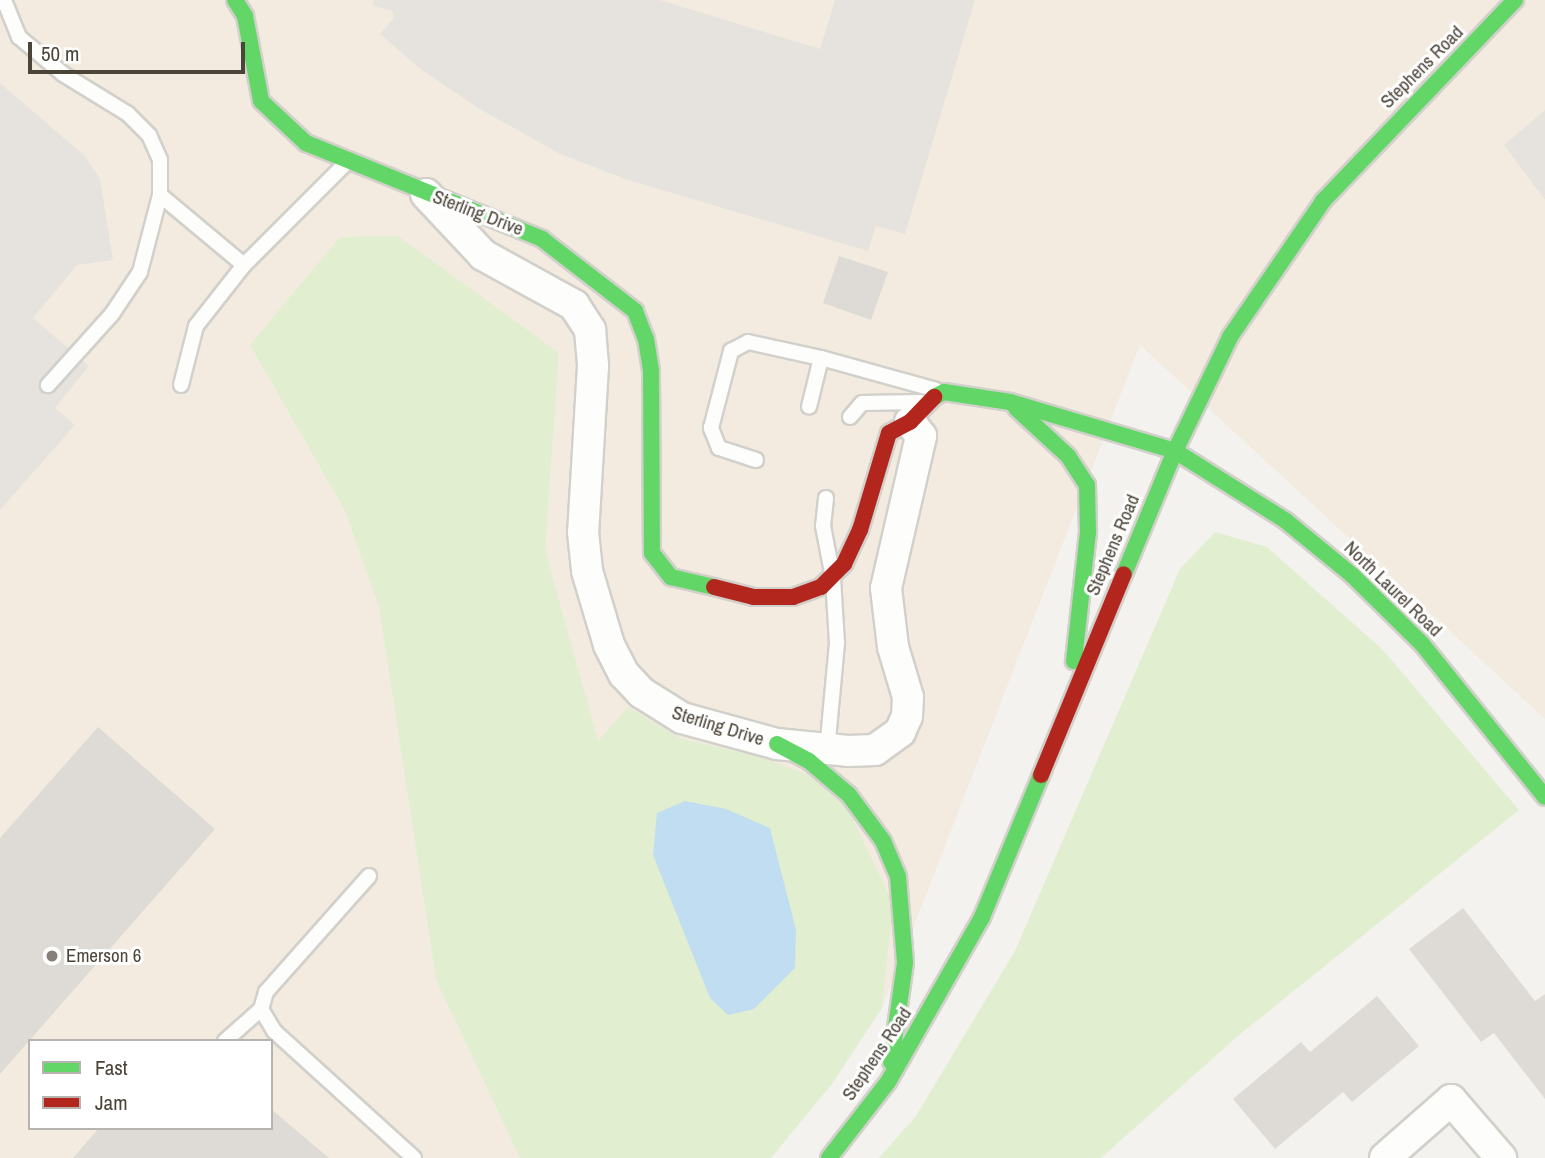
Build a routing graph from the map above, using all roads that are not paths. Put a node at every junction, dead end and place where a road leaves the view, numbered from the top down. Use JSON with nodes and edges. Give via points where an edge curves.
{"nodes":[{"id":1,"x":4,"y":0,"type":"edge"},
{"id":2,"x":235,"y":0,"type":"edge"},
{"id":3,"x":1515,"y":0,"type":"edge"},
{"id":4,"x":347,"y":162,"type":"junction"},
{"id":5,"x":424,"y":192,"type":"junction"},
{"id":6,"x":159,"y":195,"type":"junction"},
{"id":7,"x":244,"y":265,"type":"junction"},
{"id":8,"x":821,"y":358,"type":"junction"},
{"id":9,"x":48,"y":385,"type":"dead end"},
{"id":10,"x":181,"y":385,"type":"dead end"},
{"id":11,"x":944,"y":392,"type":"junction"},
{"id":12,"x":1010,"y":402,"type":"junction"},
{"id":13,"x":809,"y":407,"type":"dead end"},
{"id":14,"x":918,"y":412,"type":"junction"},
{"id":15,"x":850,"y":417,"type":"dead end"},
{"id":16,"x":1175,"y":451,"type":"junction"},
{"id":17,"x":756,"y":460,"type":"dead end"},
{"id":18,"x":826,"y":498,"type":"dead end"},
{"id":19,"x":833,"y":578,"type":"junction"},
{"id":20,"x":1070,"y":702,"type":"junction"},
{"id":21,"x":777,"y":744,"type":"junction"},
{"id":22,"x":827,"y":750,"type":"junction"},
{"id":23,"x":1545,"y":797,"type":"edge"},
{"id":24,"x":369,"y":876,"type":"dead end"},
{"id":25,"x":261,"y":1009,"type":"junction"},
{"id":26,"x":227,"y":1039,"type":"edge"},
{"id":27,"x":888,"y":1082,"type":"junction"},
{"id":28,"x":414,"y":1158,"type":"edge"},
{"id":29,"x":829,"y":1158,"type":"edge"},
{"id":30,"x":1385,"y":1158,"type":"edge"},
{"id":31,"x":1501,"y":1158,"type":"edge"}],
"edges":[{"from":1,"to":6,"type":"lane","via":[[19,37],[63,74],[128,114],[149,135],[159,160]]},
{"from":2,"to":4,"type":"street","name":"Sterling Drive","via":[[245,16],[261,101],[306,143]]},
{"from":3,"to":16,"type":"street","name":"Stephens Road","via":[[1323,201],[1230,337]]},
{"from":4,"to":5,"type":"street","name":"Sterling Drive"},
{"from":4,"to":7,"type":"lane"},
{"from":5,"to":19,"type":"street","name":"Sterling Drive","via":[[542,239],[635,311],[651,372],[650,536],[652,553],[662,571],[736,595],[775,598],[807,594]]},
{"from":5,"to":21,"type":"street","name":"Sterling Drive","via":[[483,255],[574,305],[590,330],[593,366],[584,553],[609,645],[624,674],[642,693],[682,718]]},
{"from":6,"to":7,"type":"lane"},
{"from":6,"to":9,"type":"lane","via":[[140,272],[111,314]]},
{"from":7,"to":10,"type":"lane","via":[[195,326]]},
{"from":8,"to":11,"type":"lane"},
{"from":8,"to":13,"type":"lane"},
{"from":8,"to":17,"type":"lane","via":[[748,342],[731,351],[711,428],[719,448]]},
{"from":11,"to":12,"type":"street"},
{"from":11,"to":14,"type":"street"},
{"from":12,"to":16,"type":"street"},
{"from":12,"to":20,"type":"street","via":[[1068,456],[1087,485],[1088,532]]},
{"from":14,"to":15,"type":"lane","via":[[862,402]]},
{"from":14,"to":19,"type":"street","via":[[889,433],[860,530]]},
{"from":14,"to":22,"type":"street","name":"Sterling Drive","via":[[921,436],[886,588],[893,647],[908,697],[907,716],[886,745],[859,752]]},
{"from":16,"to":20,"type":"street","name":"Stephens Road"},
{"from":16,"to":23,"type":"street","name":"North Laurel Road","via":[[1286,522],[1352,575],[1422,644]]},
{"from":18,"to":19,"type":"lane","via":[[822,526]]},
{"from":19,"to":22,"type":"lane","via":[[837,643]]},
{"from":20,"to":27,"type":"street","name":"Stephens Road","via":[[982,917]]},
{"from":21,"to":22,"type":"street","name":"Sterling Drive"},
{"from":21,"to":27,"type":"street","via":[[809,761],[849,795],[883,841],[898,877],[905,963]]},
{"from":24,"to":25,"type":"lane","via":[[266,992]]},
{"from":25,"to":26,"type":"lane"},
{"from":25,"to":28,"type":"lane","via":[[274,1031]]},
{"from":27,"to":29,"type":"street","name":"Stephens Road"},
{"from":30,"to":31,"type":"street","via":[[1451,1100]]}]}
